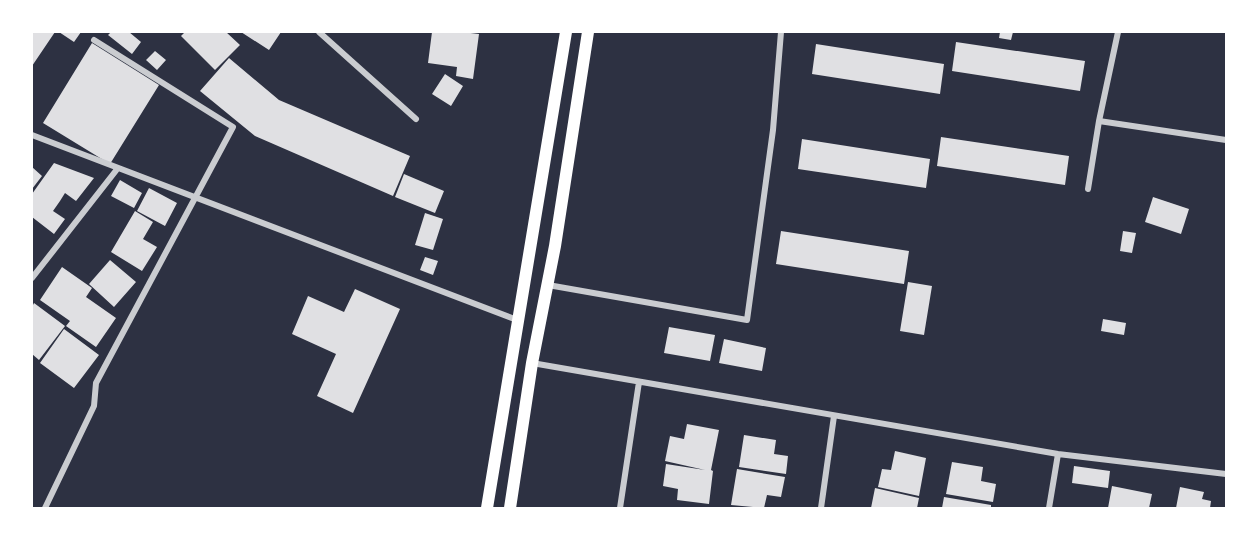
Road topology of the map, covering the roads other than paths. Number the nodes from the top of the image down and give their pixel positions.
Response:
1 (318, 32) edge
2 (566, 32) edge
3 (588, 32) edge
4 (781, 32) edge
5 (1118, 32) edge
6 (94, 40) dead end
7 (416, 119) dead end
8 (1099, 121) junction
9 (32, 135) edge
10 (1227, 140) edge
11 (118, 168) junction
12 (1088, 189) dead end
13 (195, 197) junction
14 (32, 278) edge
15 (548, 285) junction
16 (517, 320) junction
17 (532, 363) junction
18 (639, 382) junction
19 (834, 416) junction
20 (1058, 454) junction
21 (1227, 474) edge
22 (45, 508) edge
23 (487, 508) edge
24 (510, 508) edge
25 (620, 508) edge
26 (821, 508) edge
27 (1048, 508) edge

1 - 7 street
2 - 16 main road
3 - 15 main road
4 - 15 street
5 - 8 street
6 - 13 street
8 - 10 street
8 - 12 street
9 - 11 street
11 - 13 street
11 - 14 street
13 - 16 street
13 - 22 street
15 - 17 main road
16 - 23 main road
17 - 18 street
17 - 24 main road
18 - 19 street
18 - 25 street
19 - 20 street
19 - 26 street
20 - 21 street
20 - 27 street

